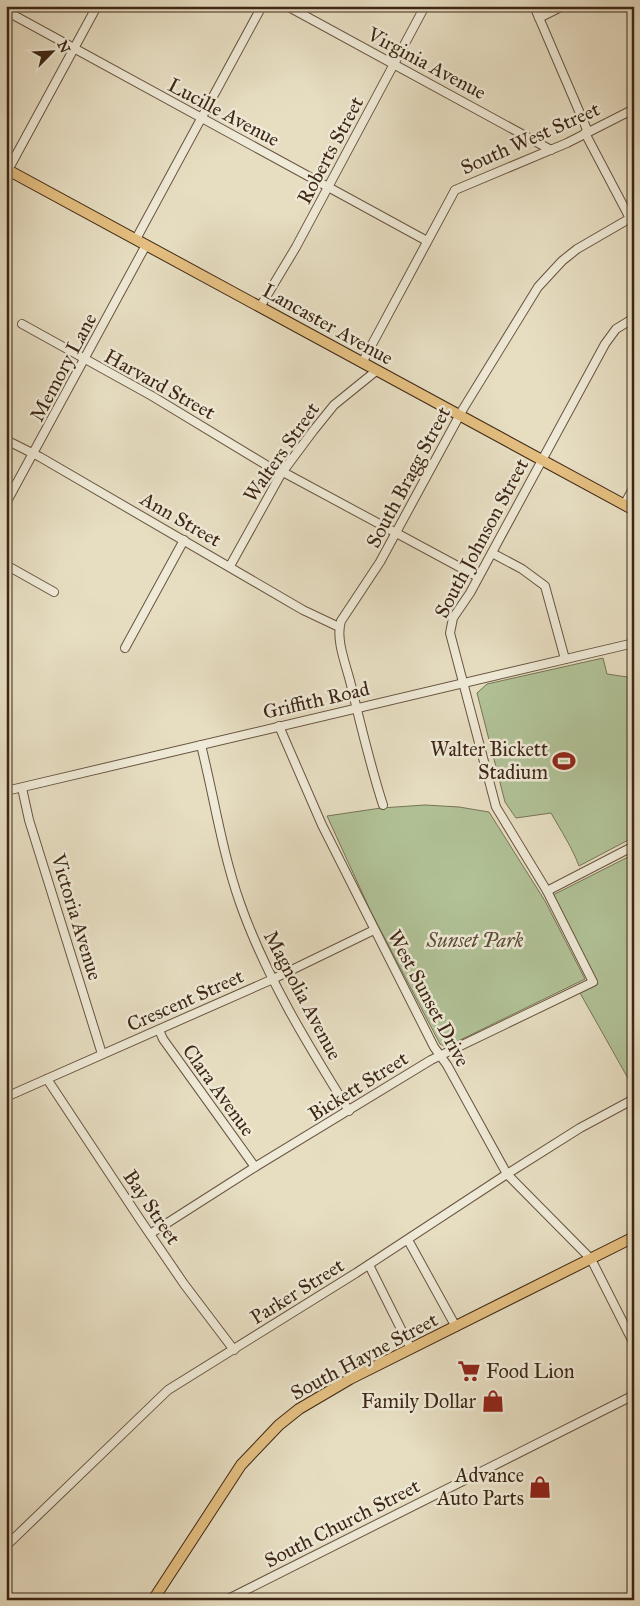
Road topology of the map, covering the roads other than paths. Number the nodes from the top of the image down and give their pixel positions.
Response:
1 (97, 6) edge
2 (262, 6) edge
3 (288, 6) edge
4 (425, 6) edge
5 (534, 6) edge
6 (563, 6) edge
7 (6, 11) edge
8 (539, 18) junction
9 (74, 49) junction
10 (394, 64) junction
11 (634, 109) edge
12 (202, 118) junction
13 (587, 133) junction
14 (551, 150) junction
15 (7, 169) edge
16 (328, 186) junction
17 (632, 220) edge
18 (136, 240) junction
19 (427, 241) junction
20 (146, 245) junction
21 (260, 306) junction
22 (634, 318) edge
23 (22, 324) dead end
24 (85, 361) junction
25 (362, 363) junction
26 (376, 371) junction
27 (459, 416) junction
28 (6, 440) edge
29 (34, 454) junction
30 (541, 460) junction
31 (282, 473) junction
32 (634, 487) edge
33 (6, 503) edge
34 (629, 508) edge
35 (396, 534) junction
36 (184, 540) junction
37 (492, 553) junction
38 (6, 565) edge
39 (230, 566) junction
40 (478, 577) junction
41 (54, 592) dead end
42 (339, 627) junction
43 (634, 643) edge
44 (125, 648) dead end
45 (565, 659) junction
46 (462, 682) junction
47 (357, 707) junction
48 (279, 726) junction
49 (201, 745) junction
50 (22, 788) junction
51 (6, 791) edge
52 (383, 805) dead end
53 (634, 846) edge
54 (547, 891) junction
55 (374, 930) junction
56 (273, 979) junction
57 (593, 982) joint
58 (159, 1030) junction
59 (102, 1054) junction
60 (440, 1056) junction
61 (47, 1079) junction
62 (6, 1097) edge
63 (634, 1099) edge
64 (349, 1111) junction
65 (255, 1167) junction
66 (507, 1174) junction
67 (150, 1234) junction
68 (634, 1237) edge
69 (408, 1240) junction
70 (591, 1259) junction
71 (369, 1265) junction
72 (456, 1327) junction
73 (634, 1344) edge
74 (411, 1349) junction
75 (234, 1350) junction
76 (634, 1395) edge
77 (6, 1546) edge
78 (154, 1600) edge
79 (226, 1600) edge

1 - 9 street
2 - 12 street
3 - 10 street, Virginia Avenue
4 - 10 street, Roberts Street
5 - 8 street
6 - 8 street
7 - 9 street, Lucille Avenue
8 - 13 street
9 - 12 street, Lucille Avenue
9 - 15 street
10 - 14 street, Virginia Avenue
10 - 16 street, Roberts Street
11 - 13 street, South West Street
12 - 16 street, Lucille Avenue
12 - 18 street
13 - 14 street, South West Street
13 - 17 street
14 - 19 street, South West Street
15 - 18 main road, Lancaster Avenue
16 - 19 street, Lucille Avenue
16 - 21 street, Roberts Street
17 - 27 street, South Bragg Street
18 - 20 main road, Lancaster Avenue
19 - 25 street, South West Street
20 - 21 main road, Lancaster Avenue
20 - 24 street, Memory Lane
21 - 25 main road, Lancaster Avenue
22 - 30 street, South Johnson Street
23 - 24 street, Harvard Street
24 - 29 street, Memory Lane
24 - 31 street, Harvard Street
25 - 26 main road, Lancaster Avenue
26 - 27 main road, Lancaster Avenue
26 - 31 street, Walters Street
27 - 30 main road, Lancaster Avenue
27 - 35 street, South Bragg Street
28 - 29 street, Ann Street
29 - 33 street, Memory Lane
29 - 36 street, Ann Street
30 - 34 main road, Lancaster Avenue
30 - 37 street, South Johnson Street
31 - 35 street, Harvard Street
31 - 39 street, Walters Street
32 - 34 street
35 - 40 street, Harvard Street
35 - 42 street, South Bragg Street
36 - 39 street, Ann Street
36 - 44 street
37 - 40 street, South Johnson Street
37 - 45 street
38 - 41 street
39 - 42 street, Ann Street
40 - 46 street, South Johnson Street
42 - 47 street
43 - 45 street, Griffith Road
45 - 46 street, Griffith Road
46 - 47 street, Griffith Road
46 - 54 street, South Johnson Street
47 - 48 street, Griffith Road
47 - 52 street
48 - 49 street, Griffith Road
48 - 55 street, West Sunset Drive
49 - 50 street, Griffith Road
49 - 56 street, Magnolia Avenue
50 - 51 street, Griffith Road
50 - 59 street, Victoria Avenue
53 - 54 street
54 - 57 street, South Johnson Street
55 - 56 street, Crescent Street
55 - 60 street, West Sunset Drive
56 - 58 street, Crescent Street
56 - 64 street, Magnolia Avenue
57 - 60 street, Bickett Street
58 - 59 street, Crescent Street
58 - 65 street, Clara Avenue
59 - 61 street, Crescent Street
60 - 64 street, Bickett Street
60 - 66 street, West Sunset Drive
61 - 62 street, Crescent Street
61 - 67 street, Bay Street
63 - 66 street, Parker Street
64 - 65 street, Bickett Street
65 - 67 street, Bickett Street
66 - 69 street, Parker Street
66 - 70 street, West Sunset Drive
67 - 75 street, Bay Street
68 - 70 main road, South Hayne Street
69 - 71 street, Parker Street
69 - 72 street
70 - 72 main road, South Hayne Street
70 - 73 street, West Sunset Drive
71 - 74 street
71 - 75 street, Parker Street
72 - 74 main road, South Hayne Street
74 - 78 main road, South Hayne Street
75 - 77 street, Parker Street
76 - 79 street, South Church Street

